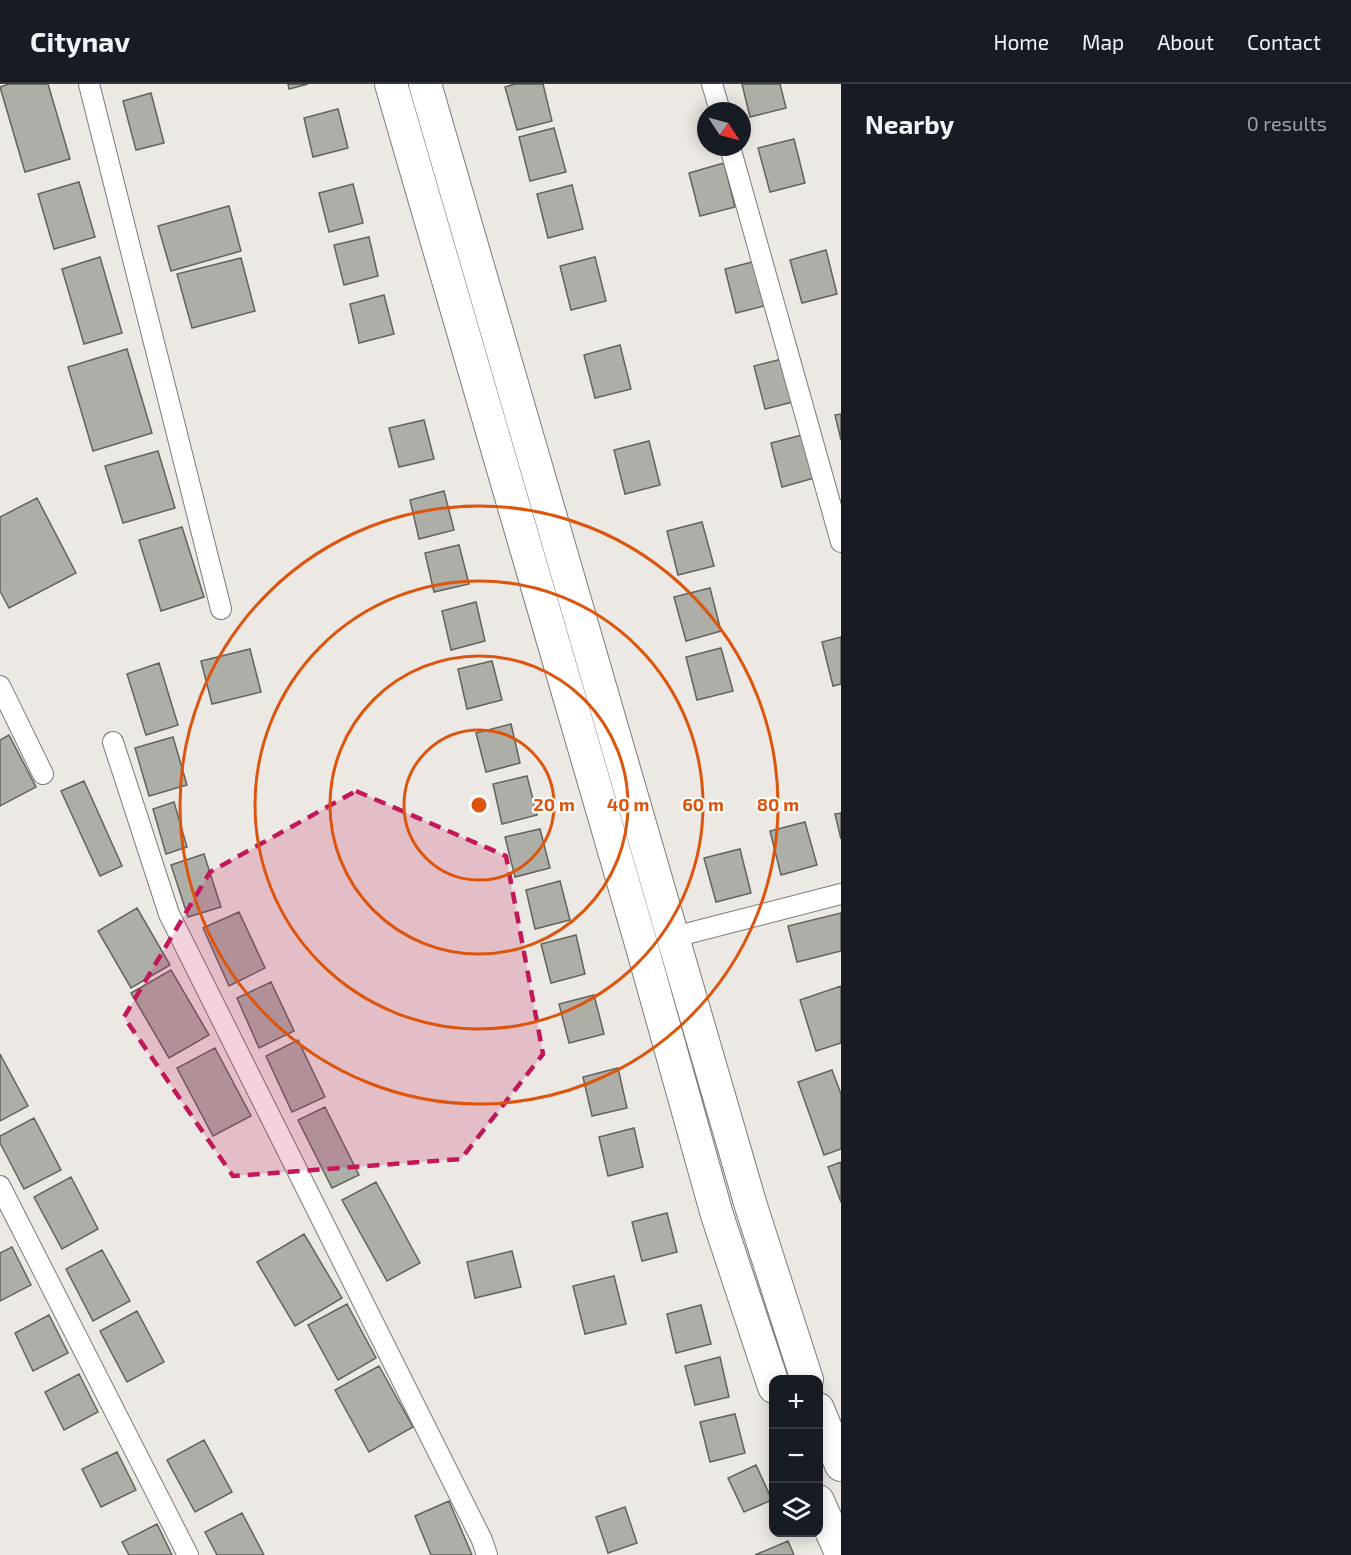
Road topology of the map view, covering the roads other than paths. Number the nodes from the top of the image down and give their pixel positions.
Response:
1 (89, 84) edge
2 (391, 84) edge
3 (424, 84) edge
4 (712, 84) edge
5 (717, 102) edge
6 (733, 156) edge
7 (841, 542) edge
8 (221, 609) dead end
9 (0, 686) edge
10 (113, 742) dead end
11 (43, 774) dead end
12 (841, 894) edge
13 (674, 937) junction
14 (0, 1186) edge
15 (770, 1375) edge
16 (805, 1375) edge
17 (823, 1418) edge
18 (841, 1465) edge
19 (823, 1510) edge
20 (841, 1553) edge
21 (188, 1555) edge
22 (487, 1555) edge

1 - 8 street
2 - 15 main road
3 - 13 main road
4 - 5 street
6 - 7 street
9 - 11 street
10 - 22 street
12 - 13 street
13 - 16 main road
14 - 21 street
17 - 18 main road
19 - 20 main road

